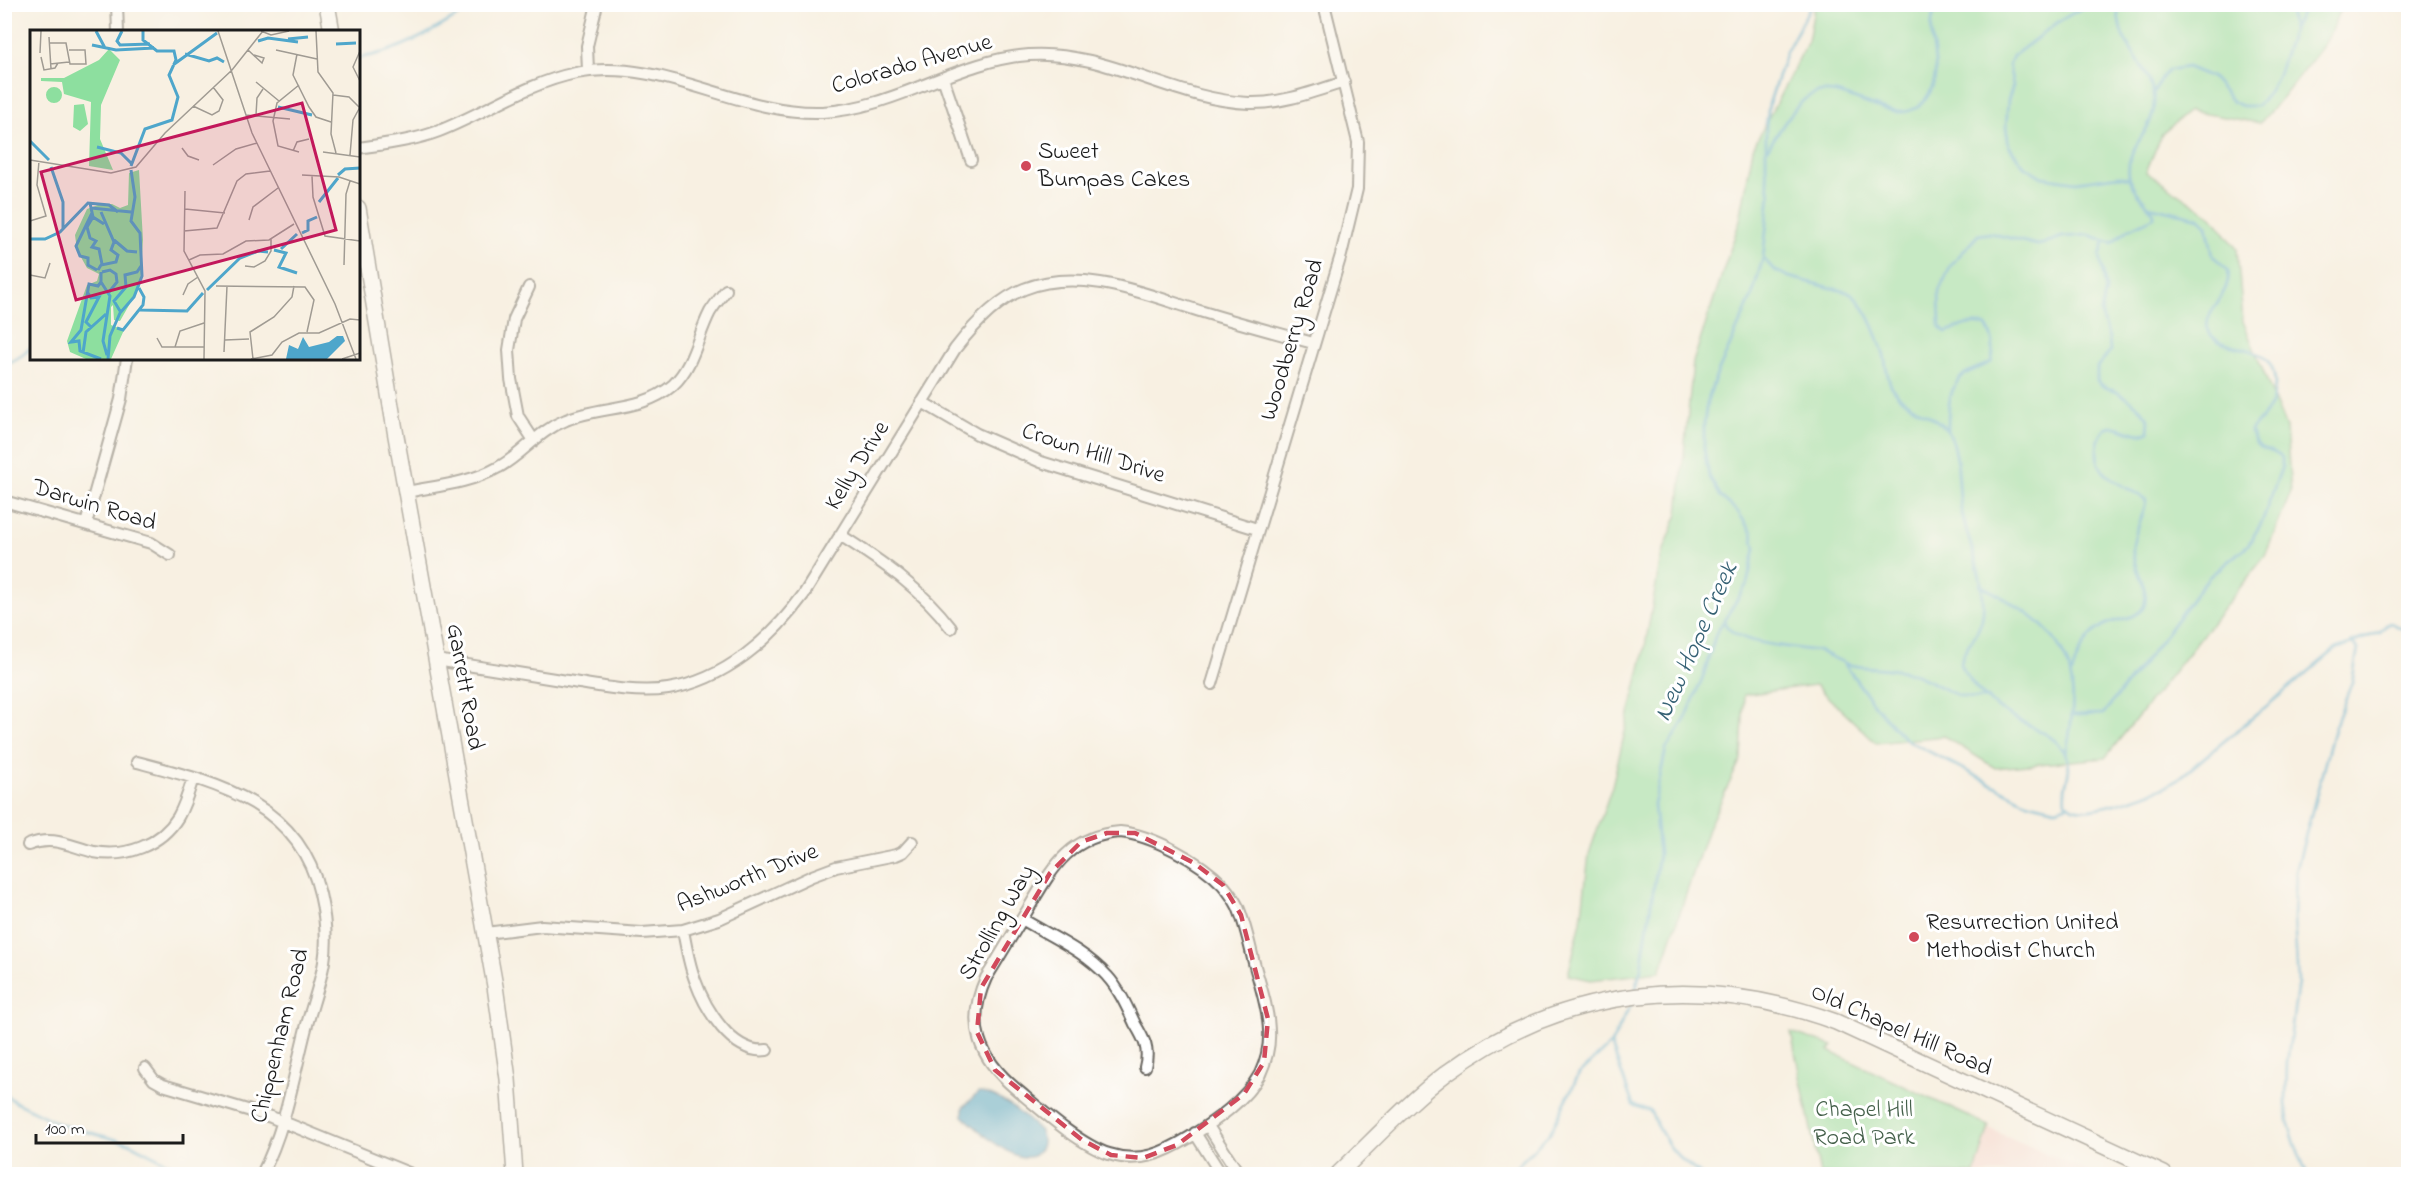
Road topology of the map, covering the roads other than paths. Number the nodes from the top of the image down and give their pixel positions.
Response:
1 (117, 4) edge
2 (327, 4) edge
3 (597, 4) edge
4 (1324, 4) edge
5 (118, 30) edge
6 (332, 30) edge
7 (588, 71) junction
8 (943, 78) junction
9 (1344, 82) junction
10 (360, 148) edge
11 (971, 160) dead end
12 (360, 220) edge
13 (529, 287) dead end
14 (726, 290) dead end
15 (1313, 344) junction
16 (127, 360) edge
17 (922, 402) junction
18 (533, 439) junction
19 (406, 492) junction
20 (4, 501) edge
21 (86, 524) junction
22 (1257, 529) junction
23 (840, 535) junction
24 (170, 555) dead end
25 (951, 628) dead end
26 (436, 660) junction
27 (1212, 684) dead end
28 (136, 762) dead end
29 (193, 778) junction
30 (912, 842) dead end
31 (27, 846) dead end
32 (1022, 919) junction
33 (683, 930) junction
34 (486, 933) junction
35 (766, 1050) dead end
36 (1145, 1067) dead end
37 (145, 1068) dead end
38 (283, 1122) junction
39 (1208, 1126) junction
40 (1195, 1133) junction
41 (262, 1174) edge
42 (411, 1174) edge
43 (515, 1174) edge
44 (1221, 1174) edge
45 (1239, 1174) edge
46 (1338, 1174) edge
47 (2164, 1174) edge

1 - 5 street
2 - 6 street
3 - 7 street
4 - 9 street, Woodberry Road
7 - 8 street, Colorado Avenue
7 - 10 street, Colorado Avenue
8 - 9 street, Colorado Avenue
8 - 11 street
9 - 15 street, Woodberry Road
12 - 19 street, Garrett Road
13 - 18 street
14 - 18 street
15 - 17 street, Kelly Drive
15 - 22 street, Woodberry Road
16 - 21 street
17 - 22 street, Crown Hill Drive
17 - 23 street, Kelly Drive
18 - 19 street
19 - 26 street, Garrett Road
20 - 21 street, Darwin Road
21 - 24 street, Darwin Road
22 - 27 street, Woodberry Road
23 - 25 street
23 - 26 street, Kelly Drive
26 - 34 street, Garrett Road
28 - 29 street, Chippenham Road
29 - 31 street
29 - 38 street, Chippenham Road
30 - 33 street, Ashworth Drive
32 - 36 street
32 - 39 street, Strolling Way
32 - 40 street, Strolling Way
33 - 34 street, Ashworth Drive
33 - 35 street
34 - 43 street, Garrett Road
37 - 38 street
38 - 41 street, Chippenham Road
38 - 42 street
39 - 40 street, Strolling Way
39 - 45 street
40 - 44 street
46 - 47 street, Old Chapel Hill Road

